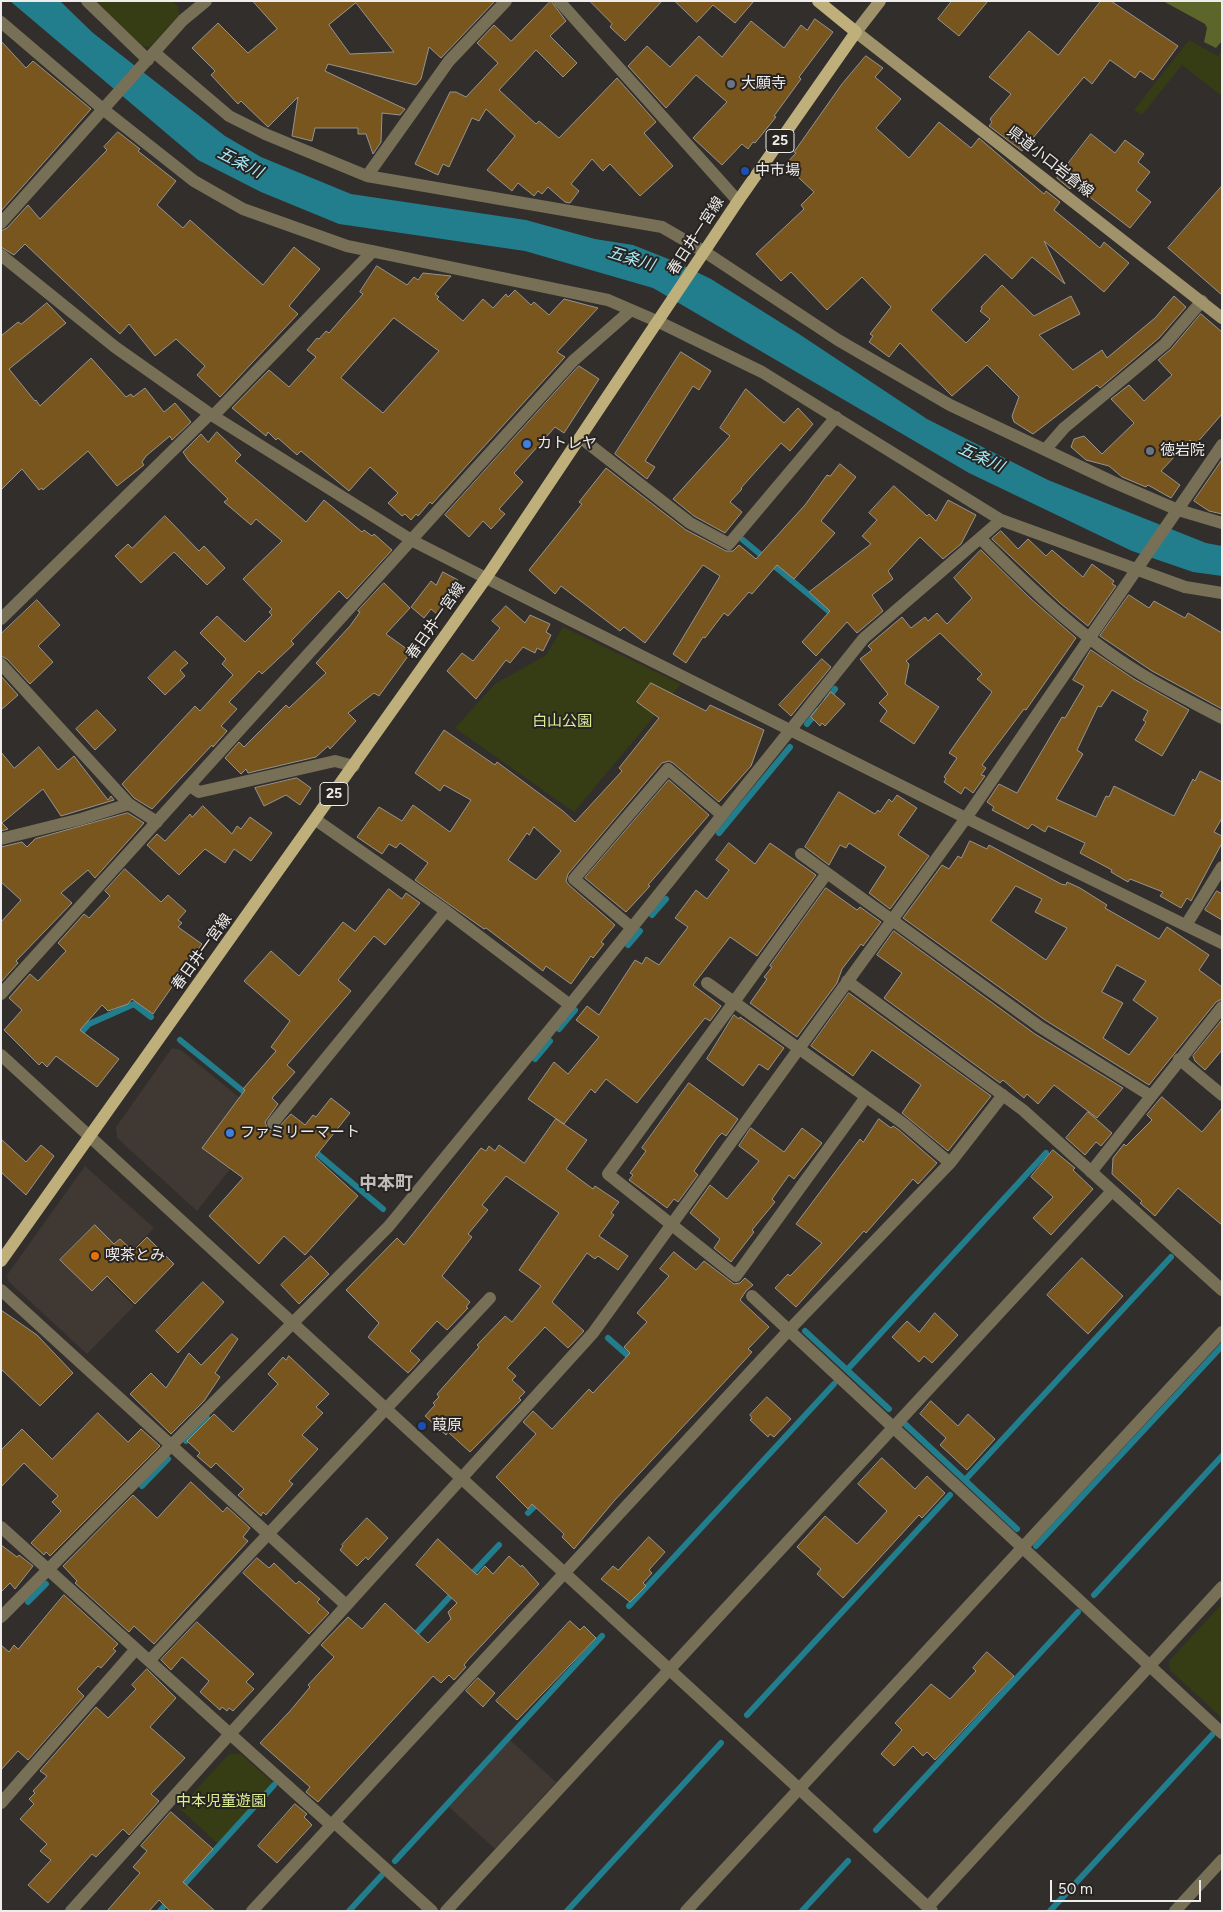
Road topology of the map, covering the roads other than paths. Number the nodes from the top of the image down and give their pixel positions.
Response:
1 (87, 1) edge
2 (206, 1) edge
3 (506, 1) edge
4 (559, 1) edge
5 (818, 1) edge
6 (880, 1) edge
7 (1, 22) edge
8 (856, 32) junction
9 (151, 56) junction
10 (104, 110) junction
11 (367, 176) junction
12 (738, 201) junction
13 (1, 223) edge
14 (373, 251) junction
15 (705, 252) junction
16 (1, 255) edge
17 (1202, 300) junction
18 (630, 311) junction
19 (1222, 318) edge
20 (659, 322) junction
21 (212, 415) junction
22 (836, 417) junction
23 (580, 438) junction
24 (1222, 445) edge
25 (1045, 450) junction
26 (1178, 510) junction
27 (1001, 520) junction
28 (1222, 523) edge
29 (980, 538) junction
30 (413, 541) junction
31 (1137, 570) junction
32 (486, 578) junction
33 (1222, 594) edge
34 (1, 619) edge
35 (1090, 638) junction
36 (1, 664) edge
37 (1222, 718) edge
38 (790, 730) junction
39 (354, 766) junction
40 (190, 786) junction
41 (129, 804) junction
42 (722, 815) junction
43 (966, 818) junction
44 (316, 820) junction
45 (157, 822) junction
46 (1, 839) edge
47 (801, 854) dead end
48 (1222, 867) edge
49 (828, 873) junction
50 (446, 911) junction
51 (892, 918) junction
52 (1186, 925) junction
53 (632, 928) junction
54 (1222, 943) edge
55 (847, 981) junction
56 (707, 983) dead end
57 (1, 994) edge
58 (734, 1002) junction
59 (570, 1005) junction
60 (1222, 1007) edge
61 (799, 1049) junction
62 (1, 1055) edge
63 (1179, 1059) junction
64 (1002, 1095) junction
65 (1222, 1095) edge
66 (1151, 1096) junction
67 (866, 1097) junction
68 (273, 1122) dead end
69 (90, 1135) junction
70 (950, 1163) junction
71 (1091, 1172) junction
72 (1112, 1191) junction
73 (672, 1225) junction
74 (1, 1261) edge
75 (1, 1290) edge
76 (1222, 1290) edge
77 (752, 1296) dead end
78 (490, 1298) dead end
79 (292, 1322) junction
80 (790, 1329) junction
81 (1222, 1332) edge
82 (387, 1410) junction
83 (894, 1426) junction
84 (172, 1444) junction
85 (460, 1478) junction
86 (1, 1527) edge
87 (268, 1535) junction
88 (1023, 1546) junction
89 (48, 1570) junction
90 (563, 1572) junction
91 (1222, 1587) edge
92 (346, 1605) junction
93 (1, 1617) edge
94 (136, 1649) junction
95 (149, 1661) junction
96 (1150, 1666) junction
97 (669, 1670) junction
98 (1222, 1733) edge
99 (230, 1734) junction
100 (799, 1789) junction
101 (1, 1803) edge
102 (333, 1823) junction
103 (1222, 1860) edge
104 (929, 1910) edge
105 (70, 1911) edge
106 (252, 1911) edge
107 (432, 1911) edge
108 (446, 1911) edge
109 (686, 1911) edge
110 (1175, 1911) edge

1 - 9 street
2 - 9 street
3 - 11 street
4 - 12 street
5 - 8 main road
6 - 8 main road
7 - 10 street
8 - 12 main road, 春日井一宮線 / 25
8 - 17 main road, 県道小口岩倉線
9 - 10 street
9 - 11 street
10 - 13 street
10 - 14 street
11 - 15 street
12 - 15 main road, 春日井一宮線 / 25
14 - 18 street
14 - 21 street
15 - 20 main road, 春日井一宮線 / 25
15 - 25 street
16 - 21 street
17 - 19 main road, 県道小口岩倉線
17 - 25 street
18 - 20 street
18 - 30 street
20 - 22 street
20 - 23 main road, 春日井一宮線 / 25
21 - 30 street
21 - 34 street
22 - 23 street
22 - 27 street
23 - 32 main road, 春日井一宮線 / 25
24 - 26 street
25 - 26 street
26 - 28 street
26 - 31 street
27 - 29 street
27 - 31 street
29 - 35 street
29 - 38 street
30 - 32 street
30 - 40 street
31 - 33 street
31 - 35 street
32 - 38 street
32 - 39 main road, 春日井一宮線 / 25
35 - 37 street
35 - 43 street
36 - 41 street
38 - 42 street
38 - 43 street
39 - 40 street
39 - 44 main road, 春日井一宮線 / 25
40 - 45 street
41 - 45 street
41 - 46 street
42 - 53 street
42 - 53 street
43 - 51 street
43 - 52 street
44 - 50 street
44 - 69 main road, 春日井一宮線 / 25
45 - 57 street
47 - 49 street
48 - 52 street
49 - 51 street
49 - 58 street
50 - 59 street
50 - 68 street
51 - 55 street
51 - 66 street
52 - 54 street
53 - 59 street
55 - 61 street
55 - 64 street
56 - 58 street
58 - 61 street
58 - 73 street
59 - 79 street
60 - 63 street
61 - 67 street
61 - 73 street
62 - 69 street
63 - 65 street
63 - 66 street
64 - 70 street
64 - 71 street
66 - 71 street
67 - 70 street
67 - 73 street
69 - 74 main road, 春日井一宮線 / 25
69 - 79 street
70 - 80 street
71 - 72 street
72 - 76 street
72 - 83 street
73 - 85 street
75 - 84 street
77 - 80 street
78 - 82 street
79 - 82 street
79 - 84 street
80 - 83 street
80 - 90 street
81 - 88 street
82 - 85 street
82 - 87 street
83 - 88 street
83 - 97 street
84 - 87 street
84 - 89 street
85 - 90 street
85 - 92 street
86 - 89 street
87 - 92 street
87 - 95 street
88 - 96 street
88 - 100 street
89 - 93 street
89 - 94 street
90 - 97 street
90 - 102 street
91 - 96 street
92 - 99 street
94 - 95 street
94 - 101 street
95 - 99 street
96 - 98 street
96 - 104 street
97 - 100 street
97 - 108 street
99 - 102 street
99 - 105 street
100 - 104 street
100 - 109 street
102 - 106 street
102 - 107 street
103 - 110 street

